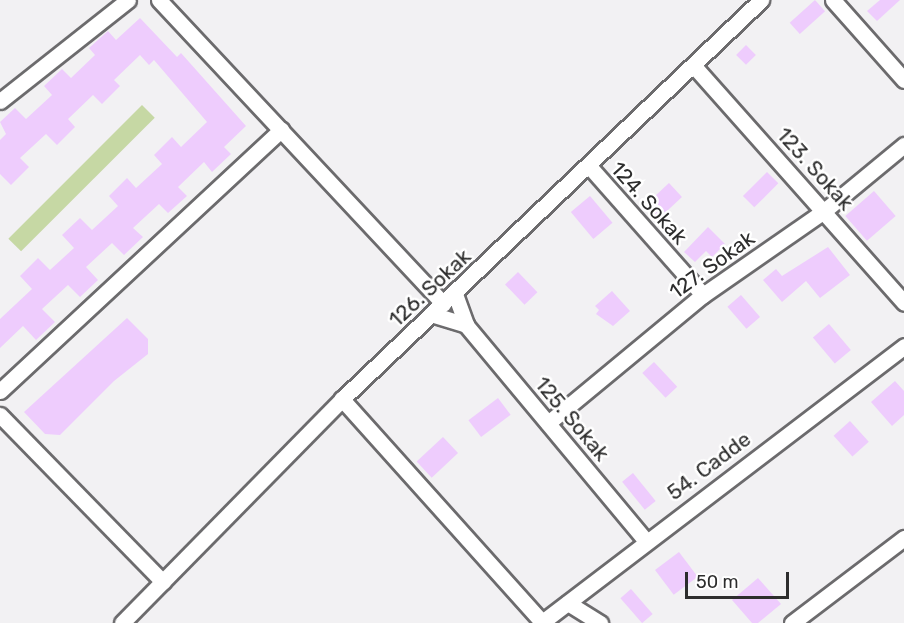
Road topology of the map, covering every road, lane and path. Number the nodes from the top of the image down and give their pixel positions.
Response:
1 (128, 0) edge
2 (159, 0) edge
3 (761, 0) edge
4 (832, 0) edge
5 (693, 65) junction
6 (904, 80) edge
7 (0, 101) edge
8 (281, 130) junction
9 (904, 145) edge
10 (589, 166) junction
11 (824, 211) junction
12 (703, 295) junction
13 (449, 299) junction
14 (904, 303) edge
15 (432, 314) junction
16 (466, 325) junction
17 (901, 354) edge
18 (0, 392) edge
19 (342, 399) junction
20 (0, 415) edge
21 (548, 423) junction
22 (904, 538) edge
23 (645, 540) junction
24 (163, 582) junction
25 (568, 603) junction
26 (122, 623) edge
27 (541, 623) edge
28 (600, 623) edge
29 (792, 623) edge

1 - 7 street
2 - 8 street
3 - 5 street, 126. Sokak
4 - 6 street
5 - 10 street, 126. Sokak
5 - 11 street, 123. Sokak
8 - 13 street
8 - 18 street
9 - 11 street, 127. Sokak
10 - 12 street, 124. Sokak
10 - 13 street, 126. Sokak
11 - 12 street, 127. Sokak
11 - 14 street, 123. Sokak
12 - 21 street, 127. Sokak
13 - 15 street, 126. Sokak
13 - 16 street, 125. Sokak
15 - 16 street
15 - 19 street, 126. Sokak
16 - 21 street, 125. Sokak
17 - 23 street, 54. Cadde
19 - 24 street, 126. Sokak
19 - 27 street
20 - 24 street
21 - 23 street, 125. Sokak
22 - 29 street
23 - 25 street, 54. Cadde
24 - 26 street, 126. Sokak
25 - 27 street, 54. Cadde
25 - 28 street

